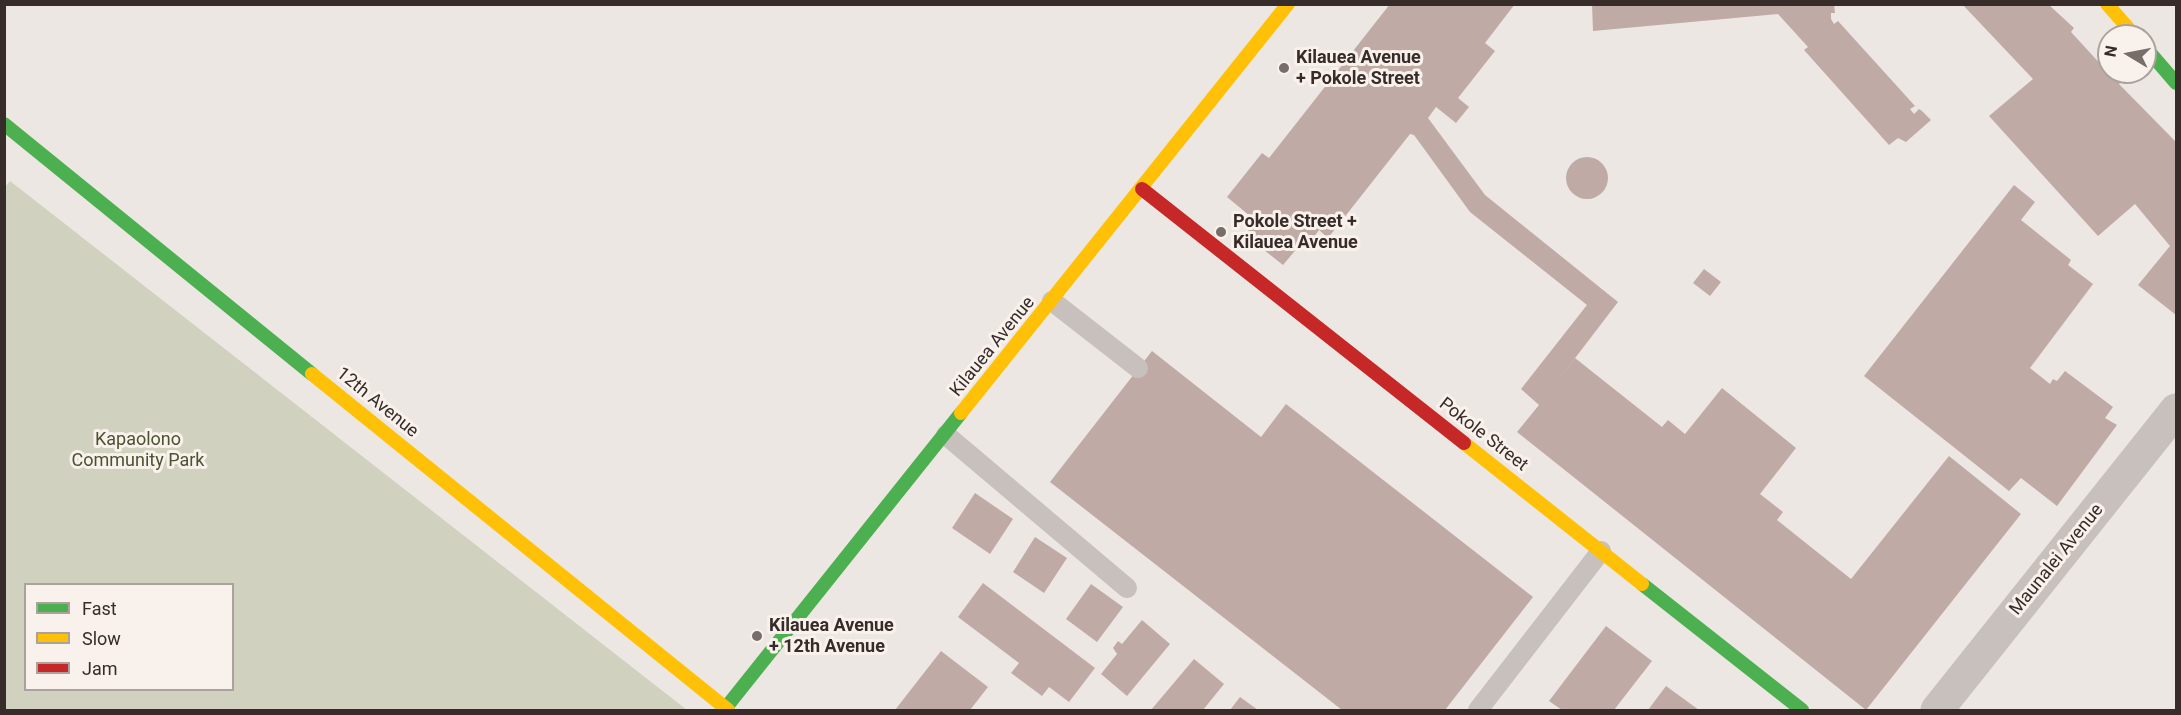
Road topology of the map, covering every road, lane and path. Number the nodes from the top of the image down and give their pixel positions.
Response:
1 (1288, 4) edge
2 (2107, 4) edge
3 (2124, 24) edge
4 (2157, 61) edge
5 (2176, 83) edge
6 (4, 124) edge
7 (1142, 189) junction
8 (1052, 301) junction
9 (1138, 368) dead end
10 (2176, 410) edge
11 (946, 435) junction
12 (1601, 551) junction
13 (1127, 588) dead end
14 (725, 710) edge
15 (1478, 711) edge
16 (1802, 711) edge
17 (1937, 711) edge

1 - 7 street, Kilauea Avenue
2 - 3 street
4 - 5 street
6 - 14 street, 12th Avenue
7 - 8 street, Kilauea Avenue
7 - 12 street, Pokole Street
8 - 9 lane
8 - 11 street, Kilauea Avenue
10 - 17 street, Maunalei Avenue
11 - 13 lane
11 - 14 street, Kilauea Avenue
12 - 15 lane
12 - 16 street, Pokole Street

